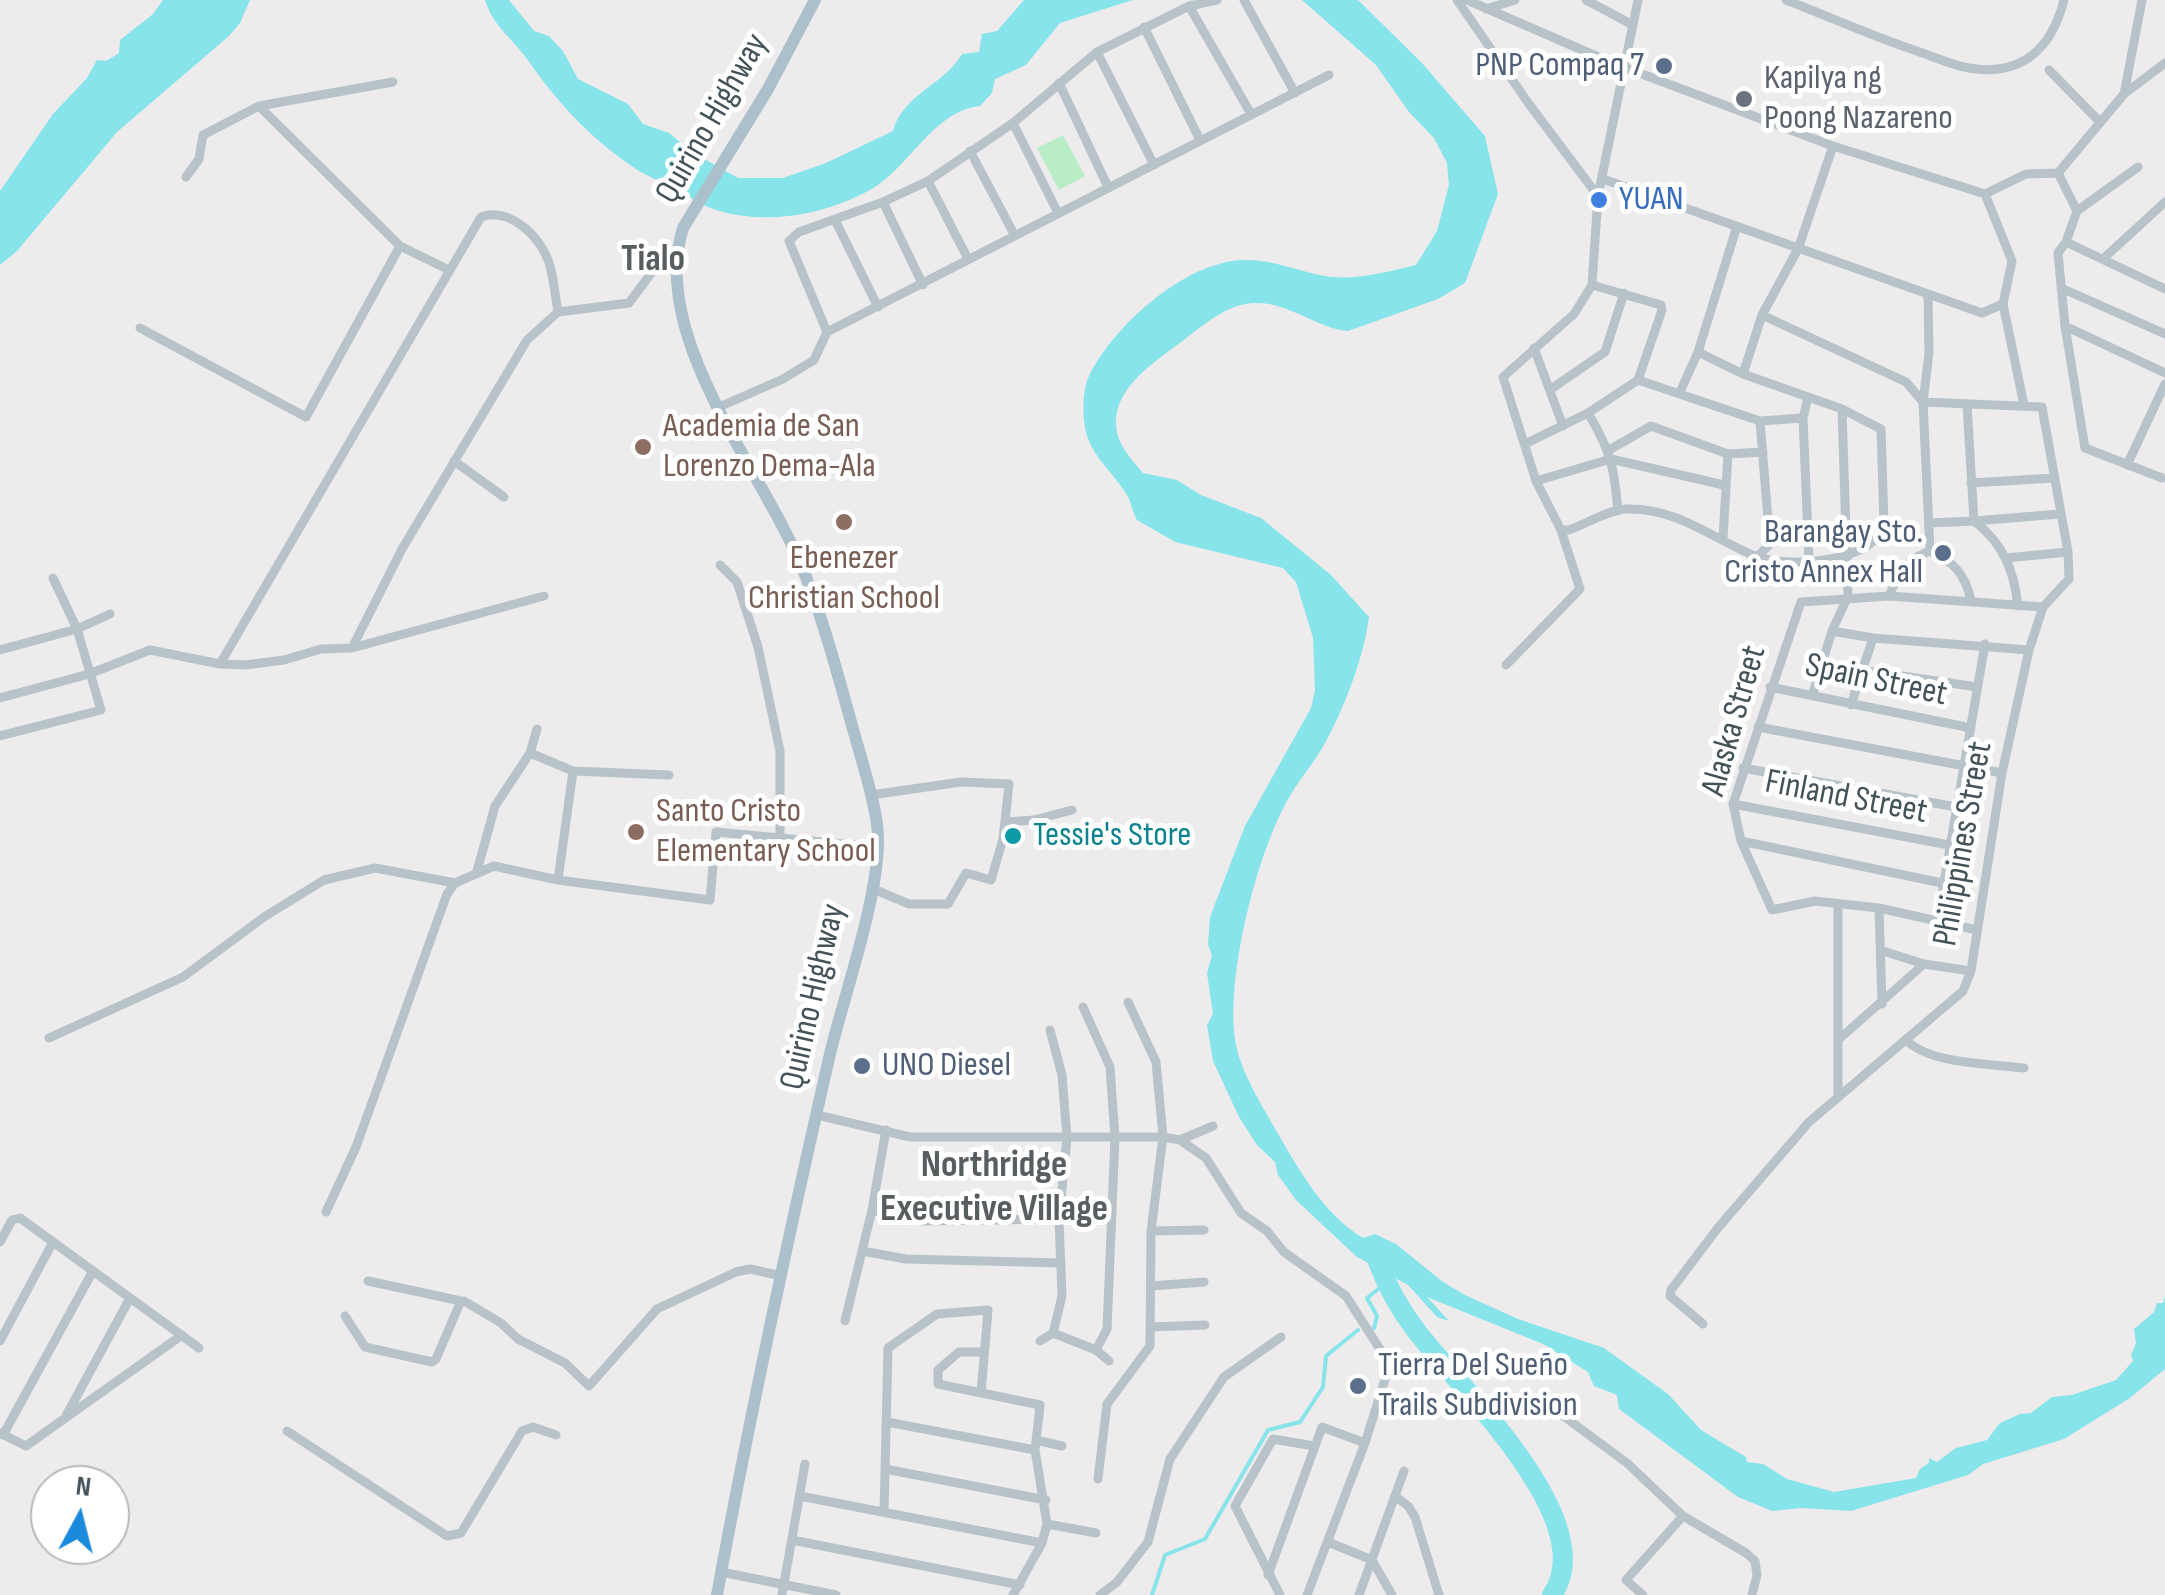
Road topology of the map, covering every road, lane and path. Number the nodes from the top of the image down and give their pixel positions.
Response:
1 (1217, 0) edge
2 (1244, 0) edge
3 (1457, 0) edge
4 (1466, 0) edge
5 (1515, 0) edge
6 (1586, 0) edge
7 (1638, 0) edge
8 (1803, 0) edge
9 (2064, 0) edge
10 (2142, 0) edge
11 (812, 1) edge
12 (1789, 1) edge
13 (1599, 3) edge
14 (1189, 6) junction
15 (1486, 8) junction
16 (1632, 24) junction
17 (1144, 27) junction
18 (1097, 52) junction
19 (2165, 63) edge
20 (1624, 66) junction
21 (2050, 70) dead end
22 (1329, 75) dead end
23 (393, 82) dead end
24 (1059, 83) junction
25 (1295, 93) junction
26 (2124, 94) junction
27 (258, 106) junction
28 (1251, 114) junction
29 (2099, 121) junction
30 (1013, 123) junction
31 (1200, 140) junction
32 (1833, 146) junction
33 (970, 151) junction
34 (1154, 165) junction
35 (2138, 167) dead end
36 (2058, 173) junction
37 (186, 177) dead end
38 (1604, 179) junction
39 (928, 181) junction
40 (1108, 188) junction
41 (1985, 194) junction
42 (1598, 196) junction
43 (882, 202) junction
44 (2163, 206) edge
45 (2078, 211) junction
46 (1058, 213) junction
47 (835, 220) junction
48 (1737, 226) junction
49 (1014, 236) junction
50 (2066, 242) junction
51 (400, 246) junction
52 (676, 249) junction
53 (1798, 249) junction
54 (968, 259) junction
55 (2103, 259) junction
56 (449, 270) junction
57 (923, 284) junction
58 (1592, 285) junction
59 (2061, 288) junction
60 (2165, 288) edge
61 (1624, 293) junction
62 (1928, 295) junction
63 (2003, 304) junction
64 (878, 307) junction
65 (558, 312) junction
66 (1762, 316) junction
67 (2065, 326) junction
68 (140, 328) dead end
69 (827, 332) junction
70 (2165, 334) edge
71 (1534, 348) junction
72 (1698, 352) junction
73 (2165, 373) edge
74 (1743, 374) junction
75 (1638, 380) junction
76 (2165, 386) edge
77 (1551, 390) junction
78 (1680, 392) junction
79 (1808, 397) junction
80 (1923, 402) junction
81 (1967, 405) junction
82 (2024, 406) junction
83 (719, 407) junction
84 (1842, 409) junction
85 (1588, 413) junction
86 (1803, 418) junction
87 (1760, 421) junction
88 (1563, 426) junction
89 (1524, 444) junction
90 (1763, 452) junction
91 (1610, 454) junction
92 (1728, 454) junction
93 (454, 461) junction
94 (2128, 465) junction
95 (2054, 478) junction
96 (2162, 478) dead end
97 (1536, 481) junction
98 (1972, 483) junction
99 (1724, 485) junction
100 (504, 497) dead end
101 (1618, 511) junction
102 (2060, 514) junction
103 (1974, 521) junction
104 (1929, 523) junction
105 (1560, 530) junction
106 (1724, 538) junction
107 (1930, 551) junction
108 (2068, 552) junction
109 (1757, 557) junction
110 (1848, 557) junction
111 (2006, 558) junction
112 (1809, 561) junction
113 (720, 564) dead end
114 (53, 578) dead end
115 (544, 596) dead end
116 (1848, 596) junction
117 (1890, 596) junction
118 (1971, 600) junction
119 (2018, 606) junction
120 (2042, 607) junction
121 (110, 614) dead end
122 (77, 629) junction
123 (1832, 631) junction
124 (1873, 638) junction
125 (1984, 644) junction
126 (352, 648) junction
127 (0, 650) edge
128 (2029, 650) junction
129 (220, 664) junction
130 (1506, 665) dead end
131 (1862, 670) junction
132 (89, 674) junction
133 (1770, 687) junction
134 (1976, 688) junction
135 (1812, 696) junction
136 (0, 698) edge
137 (1851, 705) junction
138 (1758, 727) junction
139 (1971, 728) junction
140 (538, 730) dead end
141 (0, 736) edge
142 (530, 753) junction
143 (1964, 767) junction
144 (1743, 768) junction
145 (573, 771) junction
146 (2002, 773) junction
147 (668, 775) dead end
148 (871, 795) junction
149 (1732, 804) junction
150 (1956, 806) junction
151 (1072, 810) dead end
152 (1006, 822) junction
153 (780, 838) junction
154 (1741, 842) junction
155 (1950, 845) junction
156 (878, 847) junction
157 (477, 870) junction
158 (558, 880) junction
159 (455, 883) junction
160 (1942, 883) junction
161 (871, 888) junction
162 (1838, 906) junction
163 (1880, 908) junction
164 (1937, 923) junction
165 (1977, 930) junction
166 (1883, 950) junction
167 (1924, 964) junction
168 (1971, 971) junction
169 (1128, 1002) dead end
170 (1882, 1004) junction
171 (1083, 1007) dead end
172 (1050, 1030) dead end
173 (49, 1038) dead end
174 (1838, 1040) junction
175 (1906, 1040) junction
176 (2024, 1068) dead end
177 (1838, 1094) junction
178 (817, 1115) junction
179 (1213, 1126) dead end
180 (886, 1130) junction
181 (1162, 1137) junction
182 (1067, 1138) junction
183 (1115, 1138) junction
184 (1180, 1140) junction
185 (872, 1210) junction
186 (326, 1212) dead end
187 (1060, 1219) junction
188 (1204, 1230) dead end
189 (1151, 1231) junction
190 (0, 1242) edge
191 (54, 1242) junction
192 (862, 1251) junction
193 (1061, 1263) junction
194 (93, 1270) junction
195 (782, 1276) junction
196 (368, 1281) dead end
197 (1204, 1282) dead end
198 (1151, 1286) junction
199 (130, 1298) junction
200 (461, 1301) junction
201 (345, 1316) dead end
202 (845, 1321) dead end
203 (1703, 1324) dead end
204 (1205, 1325) dead end
205 (1150, 1327) junction
206 (1052, 1333) junction
207 (182, 1335) junction
208 (1281, 1337) dead end
209 (0, 1341) edge
210 (1040, 1341) dead end
211 (199, 1348) dead end
212 (1096, 1350) junction
213 (984, 1352) junction
214 (1109, 1362) dead end
215 (980, 1393) junction
216 (1543, 1401) dead end
217 (64, 1419) junction
218 (887, 1422) junction
219 (287, 1431) dead end
220 (2, 1434) edge
221 (556, 1436) dead end
222 (1366, 1443) junction
223 (1035, 1445) junction
224 (1062, 1446) dead end
225 (1314, 1446) junction
226 (805, 1464) dead end
227 (886, 1469) junction
228 (1404, 1471) dead end
229 (1098, 1480) dead end
230 (800, 1496) junction
231 (1395, 1496) junction
232 (1046, 1500) junction
233 (884, 1512) junction
234 (1682, 1516) junction
235 (1047, 1524) junction
236 (1096, 1533) dead end
237 (792, 1540) junction
238 (1328, 1542) junction
239 (1042, 1543) junction
240 (1372, 1560) junction
241 (721, 1572) junction
242 (1268, 1575) junction
243 (1020, 1585) junction
244 (783, 1590) edge
245 (717, 1595) edge
246 (836, 1595) edge
247 (1012, 1595) edge
248 (1100, 1595) edge
249 (1280, 1595) edge
250 (1307, 1595) edge
251 (1359, 1595) edge
252 (1392, 1595) edge
253 (1439, 1595) edge
254 (1643, 1595) edge
255 (1752, 1595) edge

1 - 14 street
2 - 25 street
3 - 42 street
4 - 15 street
5 - 15 street
6 - 13 street
7 - 16 street
8 - 12 street
9 - 12 street
10 - 26 street
11 - 52 main road, Quirino Highway
13 - 16 street
14 - 17 street
14 - 28 street
15 - 20 street
16 - 20 street
17 - 18 street
17 - 31 street
18 - 24 street
18 - 34 street
19 - 26 street
20 - 32 street
20 - 38 street
21 - 29 street
22 - 25 street
23 - 27 street
24 - 30 street
24 - 40 street
25 - 28 street
26 - 29 street
27 - 37 street
27 - 51 street
28 - 31 street
29 - 36 street
30 - 33 street
30 - 46 street
31 - 34 street
32 - 41 street
32 - 53 street
33 - 39 street
33 - 49 street
34 - 40 street
35 - 45 street
36 - 41 street
36 - 45 street
38 - 42 street
38 - 48 street
39 - 43 street
39 - 54 street
40 - 46 street
41 - 63 street
42 - 58 street
43 - 47 street
43 - 57 street
44 - 55 street
45 - 50 street
46 - 49 street
47 - 64 street
47 - 69 street
48 - 53 street
48 - 72 street
49 - 54 street
50 - 55 street
50 - 59 street
51 - 56 street
51 - 68 street
52 - 65 street
52 - 83 main road, Quirino Highway
53 - 62 street
53 - 66 street
54 - 57 street
55 - 60 street
56 - 65 street
56 - 129 street
57 - 64 street
58 - 61 street
58 - 71 street
59 - 67 street
59 - 70 street
61 - 75 street
61 - 77 street
62 - 63 street
62 - 80 street
63 - 82 street
64 - 69 street
65 - 93 street
66 - 74 street
66 - 80 street
67 - 73 street
67 - 94 street
69 - 83 street
71 - 77 street
71 - 89 street
72 - 74 street
72 - 78 street
74 - 79 street
75 - 78 street
75 - 85 street
76 - 94 street
77 - 88 street
78 - 87 street
79 - 84 street
79 - 86 street
80 - 81 street
80 - 104 street
81 - 82 street
81 - 98 street
82 - 95 street
83 - 148 main road, Quirino Highway
84 - 110 street
84 - 110 street
85 - 88 street
85 - 91 street
86 - 87 street
86 - 112 street
87 - 90 street
88 - 89 street
89 - 97 street
90 - 92 street
90 - 109 street
91 - 92 street
91 - 97 street
91 - 99 street
91 - 101 street
92 - 99 street
93 - 100 street
93 - 126 street
94 - 96 street
95 - 98 street
95 - 102 street
97 - 105 street
98 - 103 street
99 - 106 street
101 - 105 street
101 - 106 street
102 - 103 street
102 - 108 street
103 - 104 street
103 - 111 street
104 - 107 street
105 - 130 street
106 - 109 street
107 - 117 street
107 - 118 street
108 - 111 street
108 - 120 street, Philippines Street
109 - 112 street
110 - 112 street
110 - 116 street
111 - 119 street
113 - 153 street
114 - 122 street
115 - 126 street
116 - 117 street
116 - 123 street
116 - 133 street, Alaska Street
117 - 118 street
118 - 119 street
119 - 120 street
120 - 128 street, Philippines Street
121 - 122 street
122 - 127 street
122 - 132 street
123 - 124 street
123 - 135 street
124 - 125 street
124 - 131 street
125 - 128 street
125 - 134 street
126 - 129 street
128 - 146 street, Philippines Street
129 - 132 street
131 - 134 street
131 - 137 street
132 - 136 street
132 - 141 street
133 - 135 street, Spain Street
133 - 138 street, Alaska Street
134 - 139 street
135 - 137 street, Spain Street
137 - 139 street, Spain Street
138 - 143 street
138 - 144 street, Alaska Street
139 - 143 street
140 - 142 street
142 - 145 street
142 - 157 street
143 - 146 street
143 - 150 street
144 - 149 street, Alaska Street
144 - 150 street
145 - 147 street
145 - 158 street
146 - 165 street, Philippines Street
148 - 152 street
148 - 156 main road, Quirino Highway
149 - 154 street, Alaska Street
149 - 155 street, Finland Street
150 - 155 street
151 - 152 street
152 - 161 street
153 - 156 street
153 - 158 street
154 - 160 street
154 - 162 street, Alaska Street
155 - 160 street
156 - 161 main road, Quirino Highway
157 - 158 street
157 - 159 street
159 - 173 street
159 - 186 street
160 - 164 street
161 - 178 main road, Quirino Highway
162 - 163 street
162 - 174 street
163 - 164 street
163 - 166 street
164 - 165 street
165 - 168 street, Philippines Street
166 - 167 street
166 - 170 street
167 - 168 street
167 - 170 street
168 - 175 street, Philippines Street
169 - 181 street
170 - 174 street
171 - 183 street
172 - 182 street
174 - 177 street
175 - 176 street
175 - 177 street, Philippines Street
177 - 203 street, Philippines Street
178 - 180 street
178 - 195 main road, Quirino Highway
179 - 184 street
180 - 182 street
180 - 185 street
181 - 183 street
181 - 184 street
181 - 189 street
182 - 183 street
182 - 187 street
183 - 212 street
184 - 222 street
185 - 187 street
185 - 192 street
187 - 193 street
188 - 189 street
189 - 198 street
190 - 191 street
191 - 194 street
191 - 209 street
192 - 193 street
192 - 202 street
193 - 206 street
194 - 199 street
194 - 220 street
195 - 200 street
195 - 241 main road, Quirino Highway
196 - 200 street
197 - 198 street
198 - 205 street
199 - 207 street
199 - 217 street
200 - 201 street
204 - 205 street
205 - 229 street
206 - 210 street
206 - 212 street
207 - 211 street
207 - 217 street
208 - 248 street
212 - 214 street
213 - 215 street
213 - 215 street
213 - 218 street
215 - 223 street
216 - 234 street
217 - 220 street
218 - 223 street
218 - 227 street
219 - 221 street
222 - 225 street
222 - 238 street
223 - 224 street
223 - 232 street
225 - 242 street
225 - 242 street
226 - 230 street
227 - 232 street
227 - 233 street
228 - 231 street
230 - 233 street
230 - 237 street
231 - 240 street
231 - 253 street
232 - 235 street
233 - 239 street
234 - 254 street
234 - 255 street
235 - 236 street
235 - 239 street
237 - 243 street
237 - 244 street
238 - 240 street
238 - 250 street
239 - 243 street
240 - 251 street
240 - 252 street
241 - 244 street
241 - 245 main road, Quirino Highway
242 - 249 street
243 - 247 street
244 - 246 street

